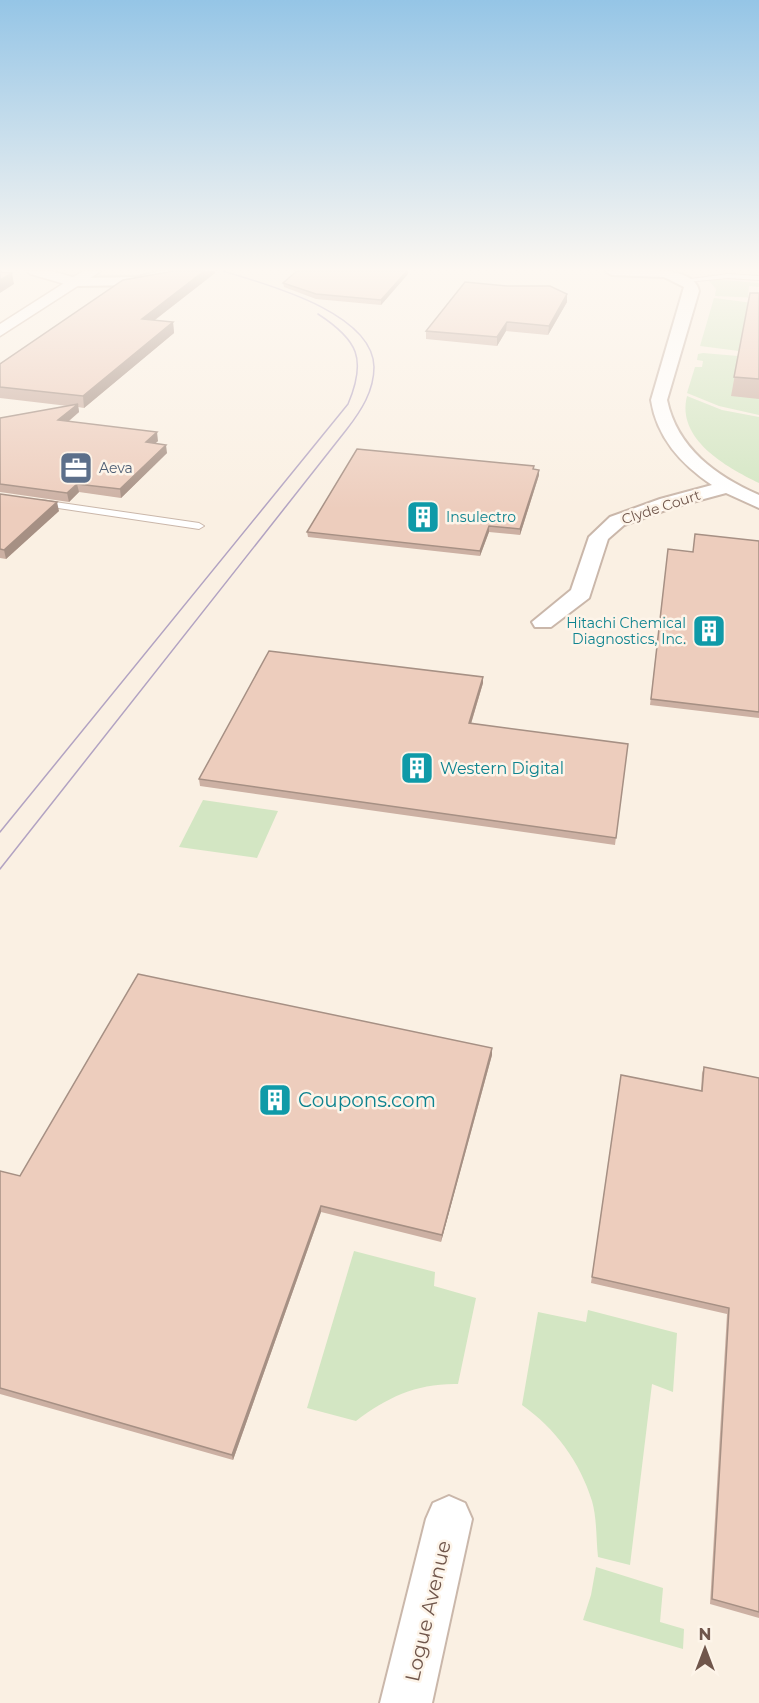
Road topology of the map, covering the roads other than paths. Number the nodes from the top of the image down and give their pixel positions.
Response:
1 (673, 350) edge
2 (727, 488) junction
3 (36, 502) edge
4 (759, 502) edge
5 (199, 526) dead end
6 (543, 622) dead end
7 (449, 1519) dead end
8 (406, 1703) edge

1 - 2 street
2 - 4 street
2 - 6 street, Clyde Court
3 - 5 lane
7 - 8 street, Logue Avenue

